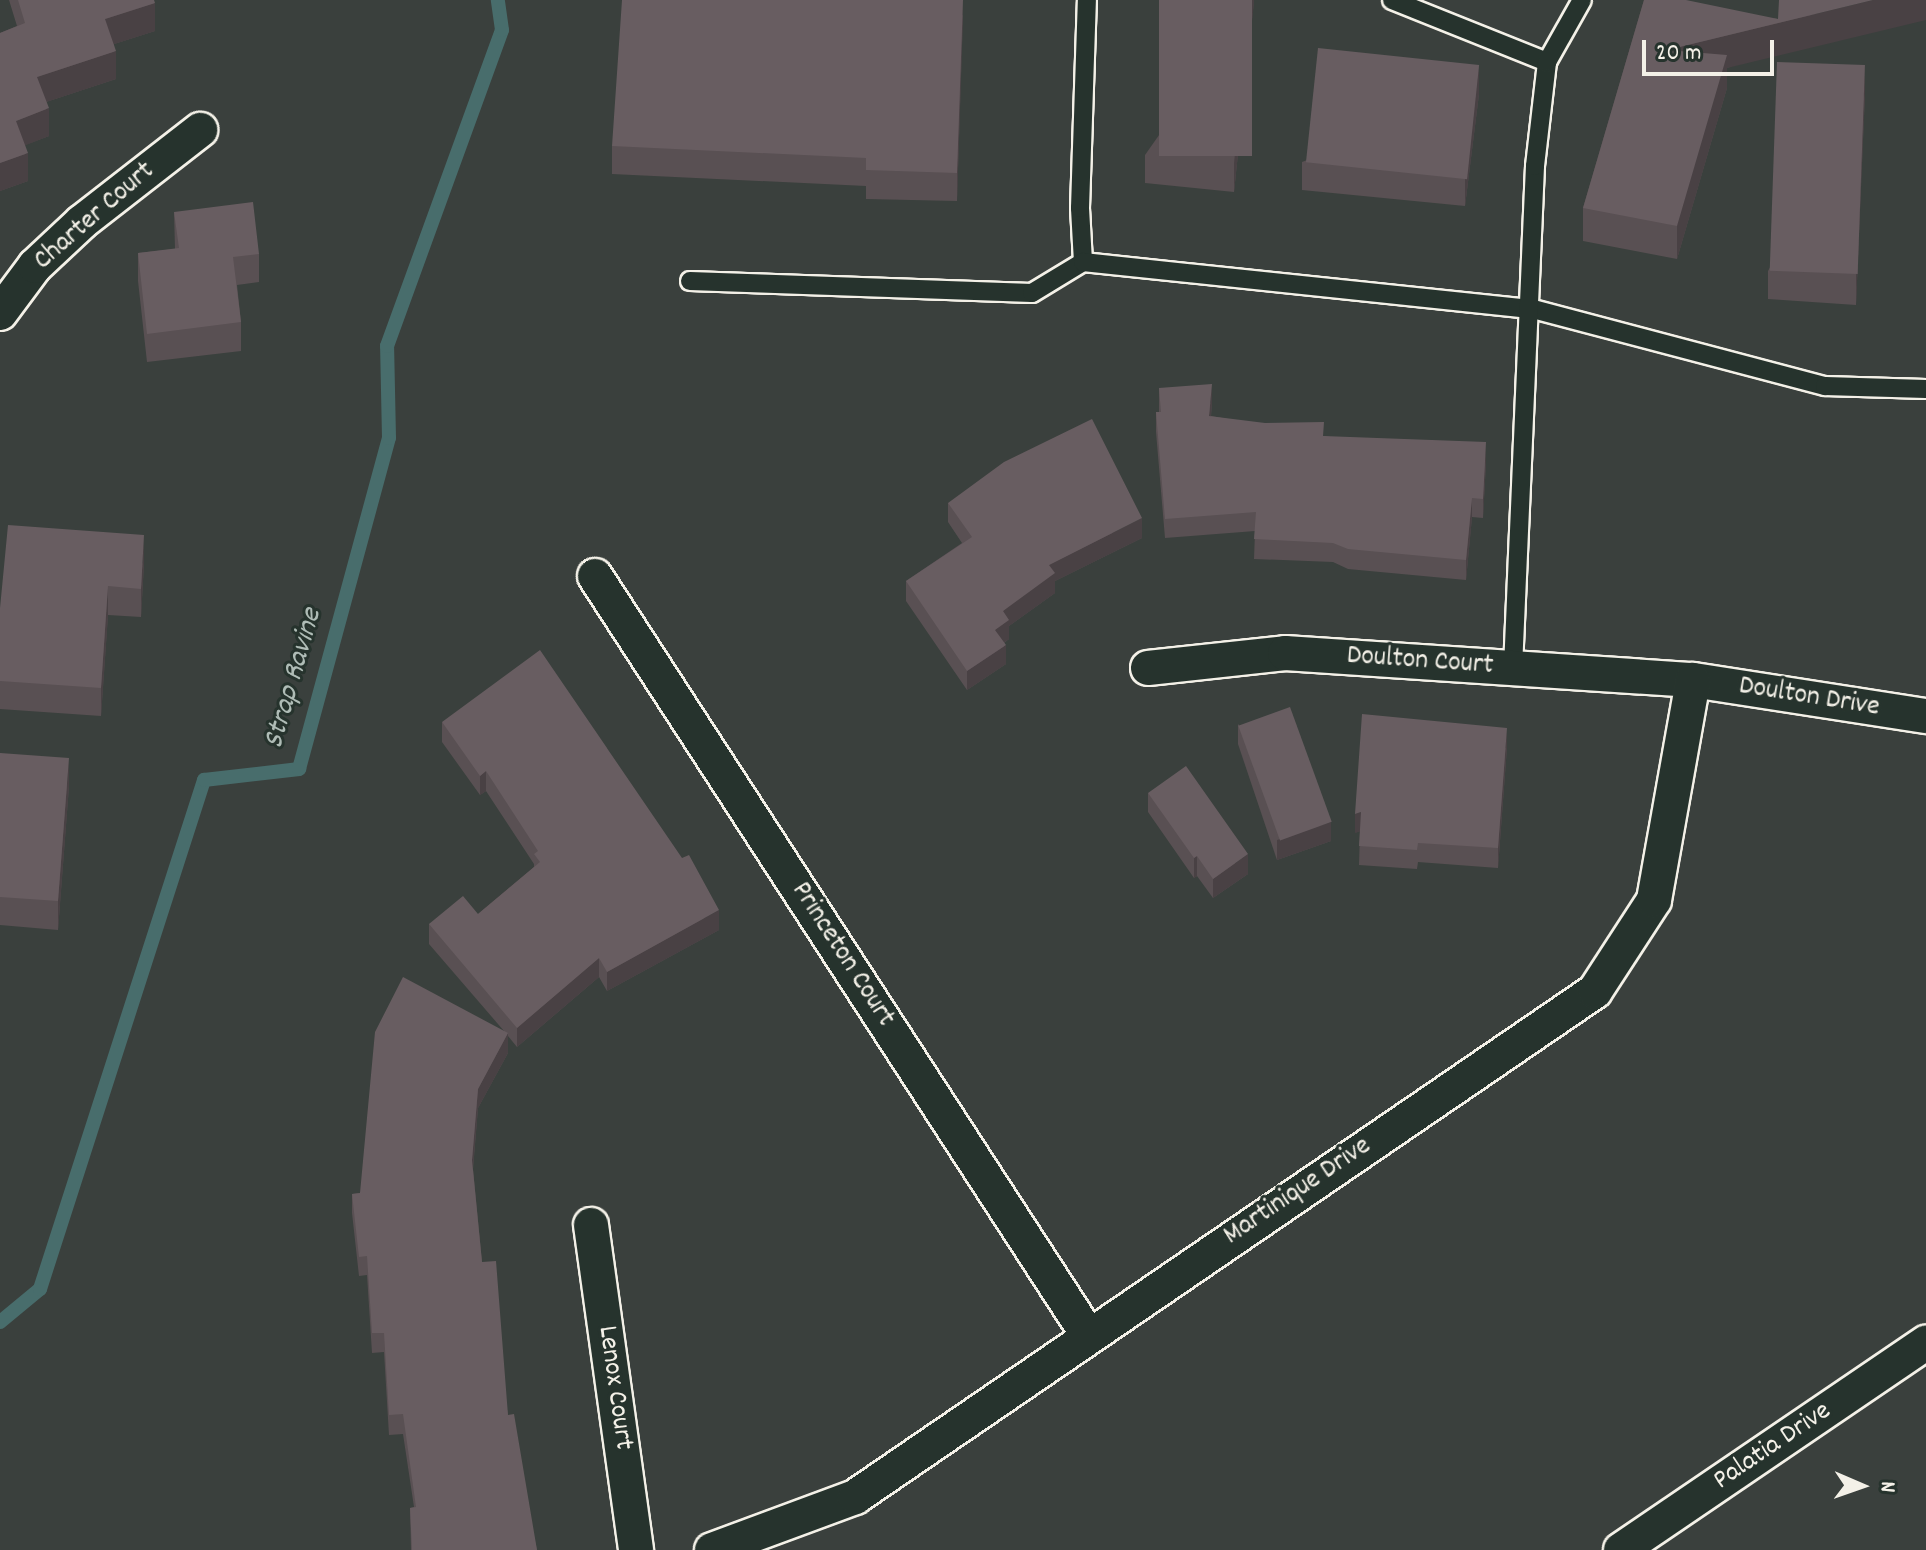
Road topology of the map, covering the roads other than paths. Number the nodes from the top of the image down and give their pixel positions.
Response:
1 (1087, 0) edge
2 (1392, 0) edge
3 (1582, 0) edge
4 (1547, 62) junction
5 (200, 130) dead end
6 (1083, 262) junction
7 (690, 281) dead end
8 (1533, 309) junction
9 (0, 313) edge
10 (1926, 389) edge
11 (595, 576) dead end
12 (1148, 668) dead end
13 (1513, 668) junction
14 (1693, 680) junction
15 (1926, 716) edge
16 (591, 1225) dead end
17 (1088, 1335) junction
18 (1926, 1343) edge
19 (636, 1550) edge
20 (712, 1550) edge
21 (1621, 1550) edge

1 - 6 lane
2 - 4 lane
3 - 4 lane
4 - 8 lane
5 - 9 street, Charter Court
6 - 7 lane
6 - 8 lane
8 - 10 lane
8 - 13 lane
11 - 17 street, Princeton Court
12 - 13 street, Doulton Court
13 - 14 street, Doulton Court
14 - 15 street, Doulton Drive
14 - 17 street, Martinique Drive
16 - 19 street, Lenox Court
17 - 20 street, Martinique Drive
18 - 21 street, Palatia Drive

